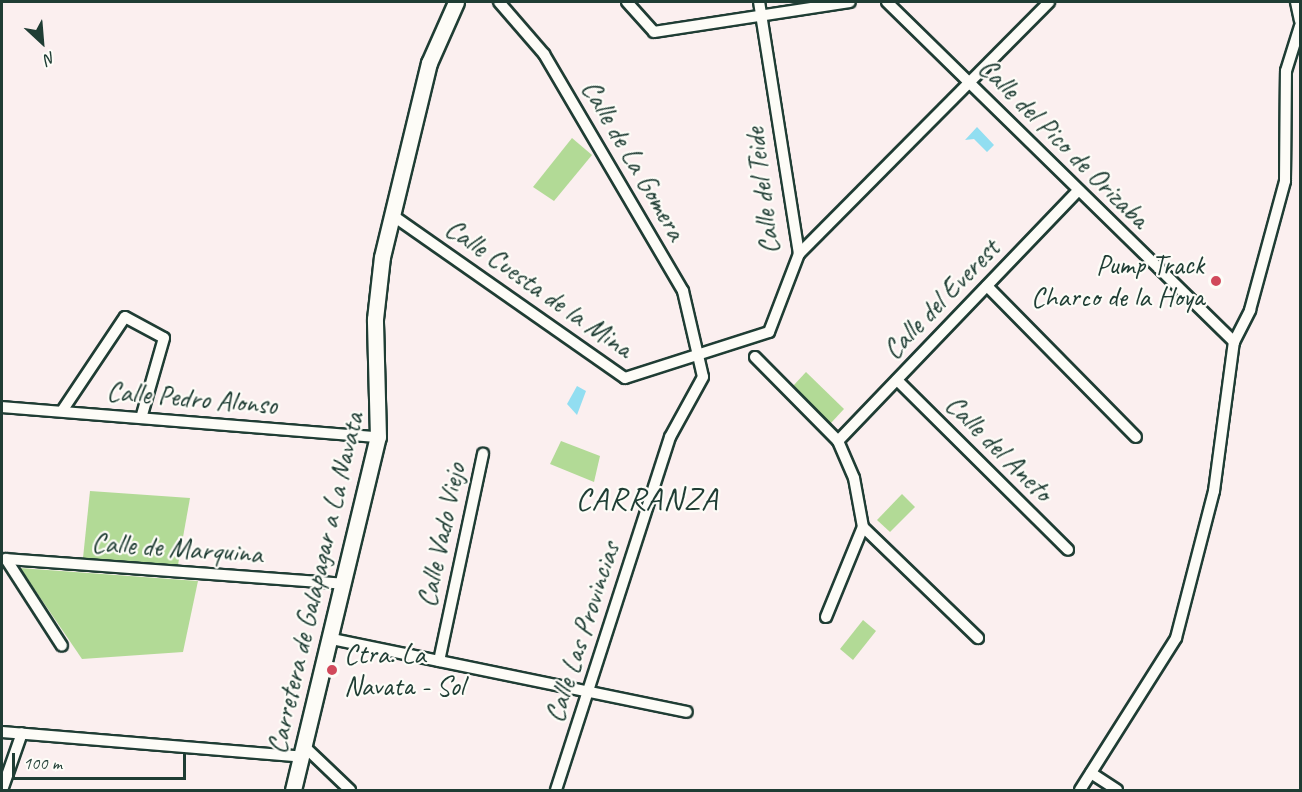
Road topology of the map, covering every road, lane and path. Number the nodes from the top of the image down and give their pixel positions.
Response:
1 (456, 2) edge
2 (499, 2) edge
3 (627, 2) edge
4 (759, 2) edge
5 (850, 2) edge
6 (887, 2) edge
7 (1049, 2) edge
8 (1296, 2) edge
9 (761, 16) junction
10 (1300, 21) edge
11 (1300, 26) edge
12 (969, 82) junction
13 (1078, 191) junction
14 (392, 215) junction
15 (795, 226) junction
16 (819, 234) junction
17 (799, 254) junction
18 (987, 286) junction
19 (1234, 342) junction
20 (698, 357) junction
21 (755, 357) dead end
22 (897, 380) junction
23 (2, 406) edge
24 (62, 411) junction
25 (141, 418) junction
26 (378, 437) junction
27 (1136, 437) dead end
28 (838, 441) junction
29 (483, 454) dead end
30 (863, 527) junction
31 (1068, 550) dead end
32 (345, 584) junction
33 (826, 617) dead end
34 (978, 638) dead end
35 (332, 639) junction
36 (62, 646) dead end
37 (439, 662) junction
38 (589, 692) junction
39 (687, 712) dead end
40 (2, 732) edge
41 (22, 733) junction
42 (304, 752) junction
43 (1091, 773) junction
44 (2, 790) edge
45 (293, 790) edge
46 (350, 790) edge
47 (556, 790) edge
48 (1080, 790) edge
49 (1117, 790) edge

1 - 14 main road, Carretera de Galapagar a La Navata
2 - 20 street, Calle de La Gomera
3 - 9 street
4 - 9 street, Calle del Teide
5 - 9 street
6 - 12 street, Calle del Pico de Orizaba
7 - 12 street
8 - 10 street
9 - 15 street, Calle del Teide
11 - 19 street
12 - 13 street, Calle del Pico de Orizaba
12 - 16 street
13 - 18 street, Calle del Everest
13 - 19 street, Calle del Pico de Orizaba
14 - 20 street, Calle Cuesta de la Mina
14 - 26 main road, Carretera de Galapagar a La Navata
15 - 16 street
15 - 17 street, Calle del Teide
16 - 17 street
17 - 20 street, Calle del Teide
18 - 22 street, Calle del Everest
18 - 27 street
19 - 43 street
20 - 38 street, Calle Las Provincias
21 - 28 street
22 - 28 street, Calle del Everest
22 - 31 street, Calle del Aneto
23 - 24 street, Calle Pedro Alonso
24 - 25 street, Calle Pedro Alonso
24 - 25 street
25 - 26 street, Calle Pedro Alonso
26 - 32 main road, Carretera de Galapagar a La Navata
28 - 30 street
29 - 37 street, Calle Vado Viejo
30 - 33 street
30 - 34 street
32 - 35 main road, Carretera de Galapagar a La Navata
32 - 36 street, Calle de Marquina
35 - 37 street
35 - 42 main road, Carretera de Galapagar a La Navata
37 - 38 street
38 - 39 street
38 - 47 street, Calle Las Provincias
40 - 41 street
41 - 42 street
41 - 44 street
42 - 45 main road, Carretera de Galapagar a La Navata
42 - 46 street
43 - 48 street
43 - 49 street

